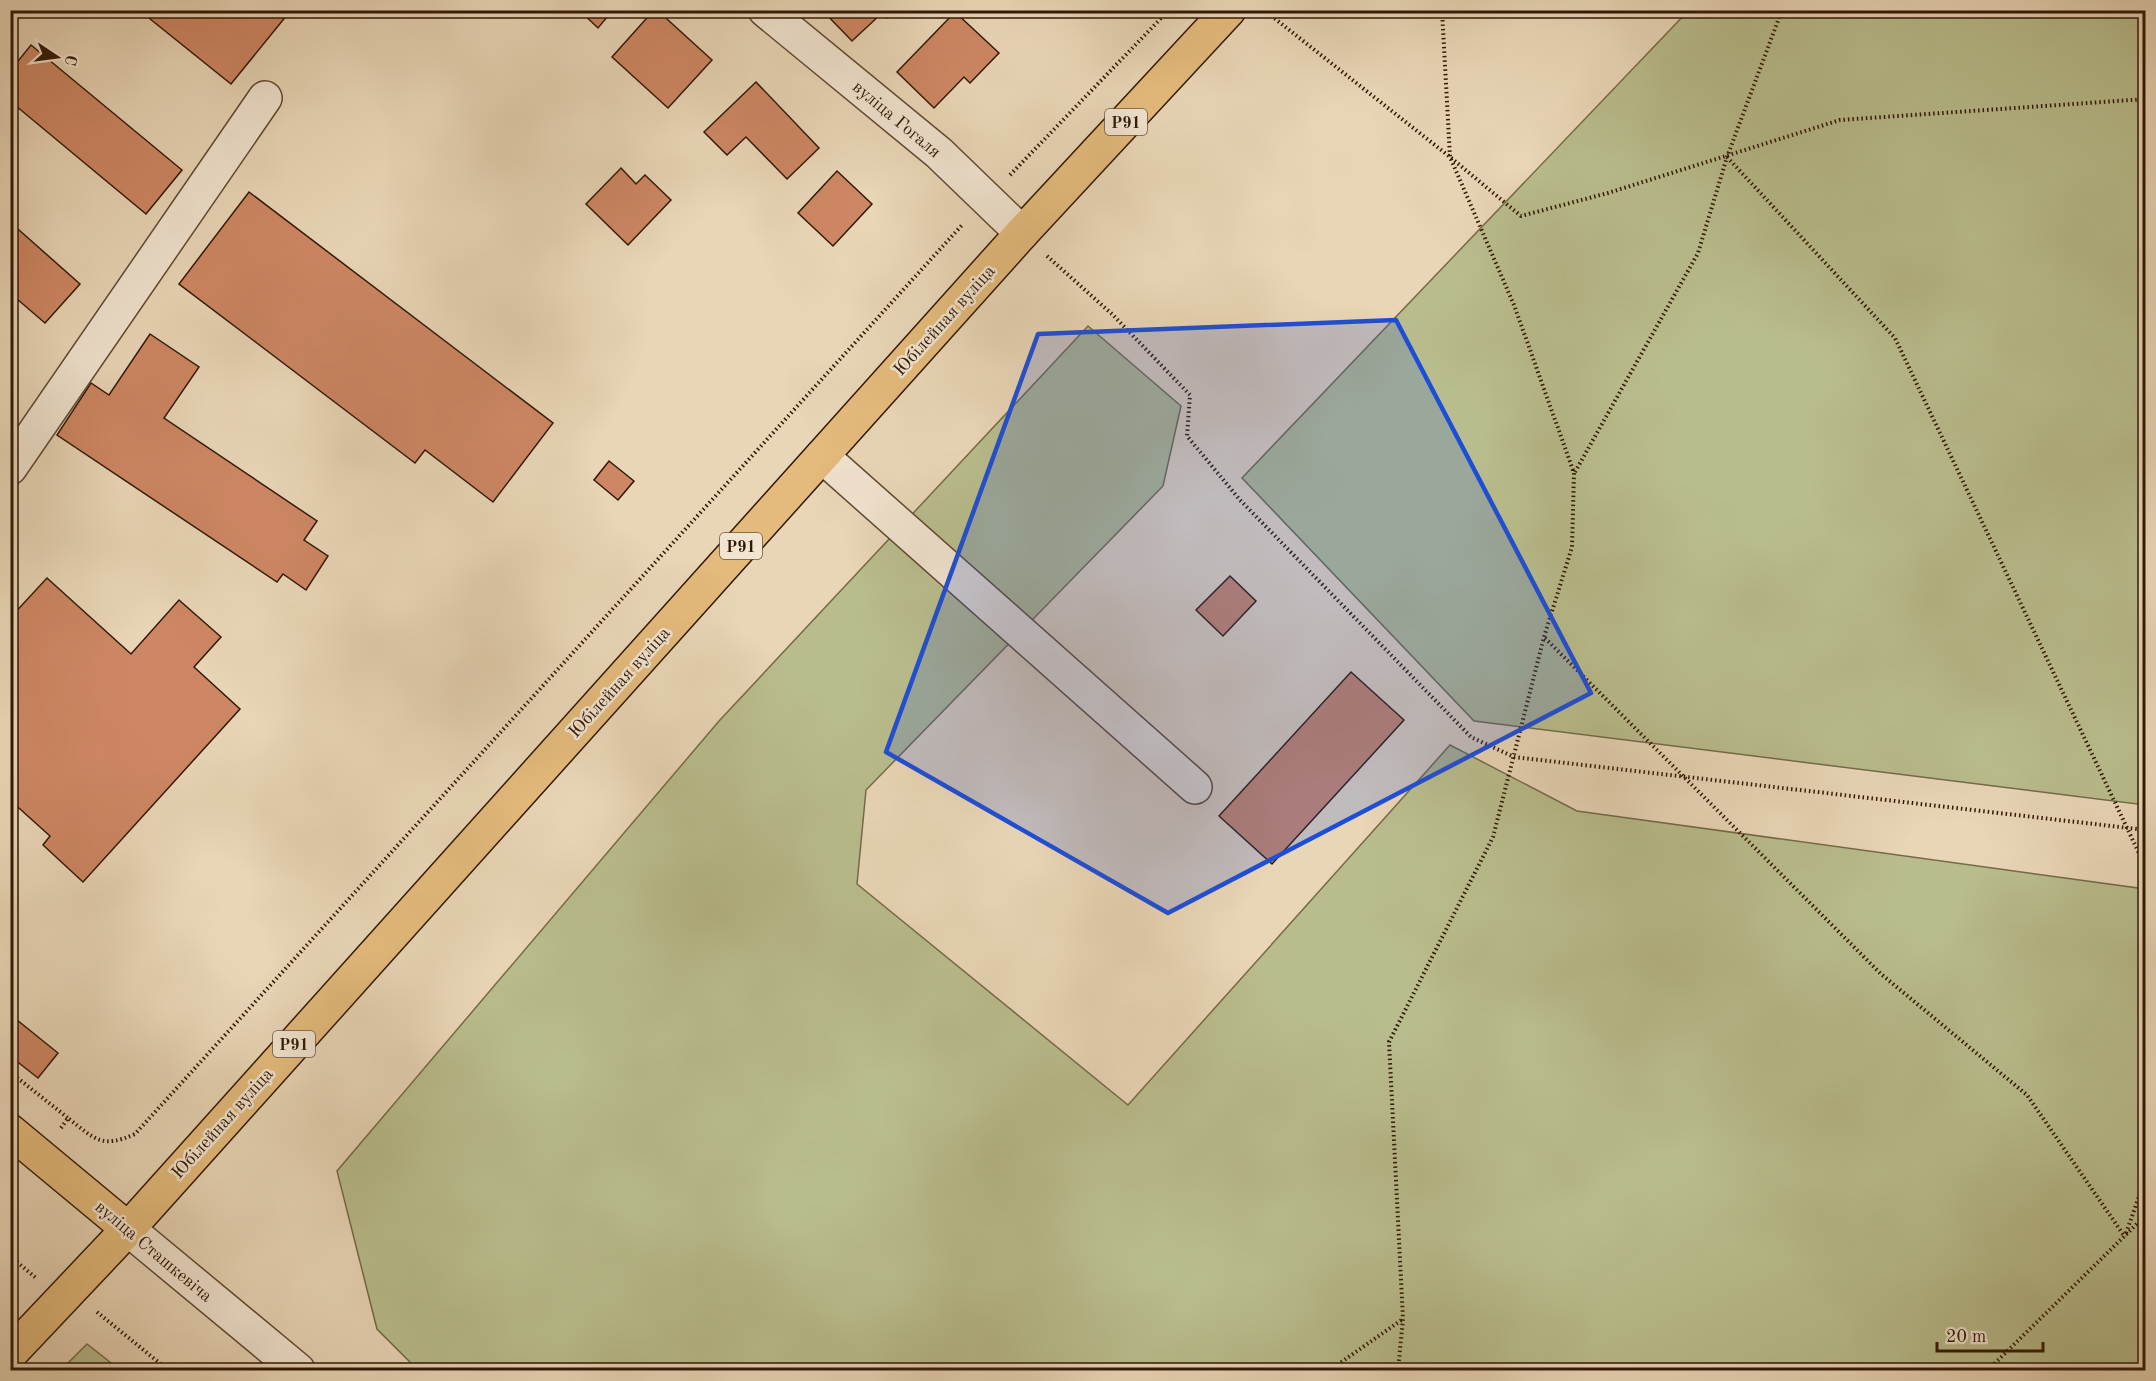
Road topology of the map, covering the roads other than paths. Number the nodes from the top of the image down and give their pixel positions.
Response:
1 (765, 10) edge
2 (1229, 10) edge
3 (266, 98) dead end
4 (1022, 233) junction
5 (822, 456) junction
6 (10, 468) edge
7 (1195, 787) dead end
8 (10, 1131) edge
9 (128, 1229) junction
10 (10, 1354) edge
11 (298, 1371) edge

1 - 4 street, вуліца Гогаля
2 - 4 main road, Юбілейная вуліца / Р91
3 - 6 street
4 - 5 main road, Юбілейная вуліца / Р91
5 - 7 street
5 - 9 main road, Юбілейная вуліца / Р91
8 - 9 main road, вуліца Сташкевіча
9 - 10 main road, Юбілейная вуліца / Р91
9 - 11 street, вуліца Сташкевіча

